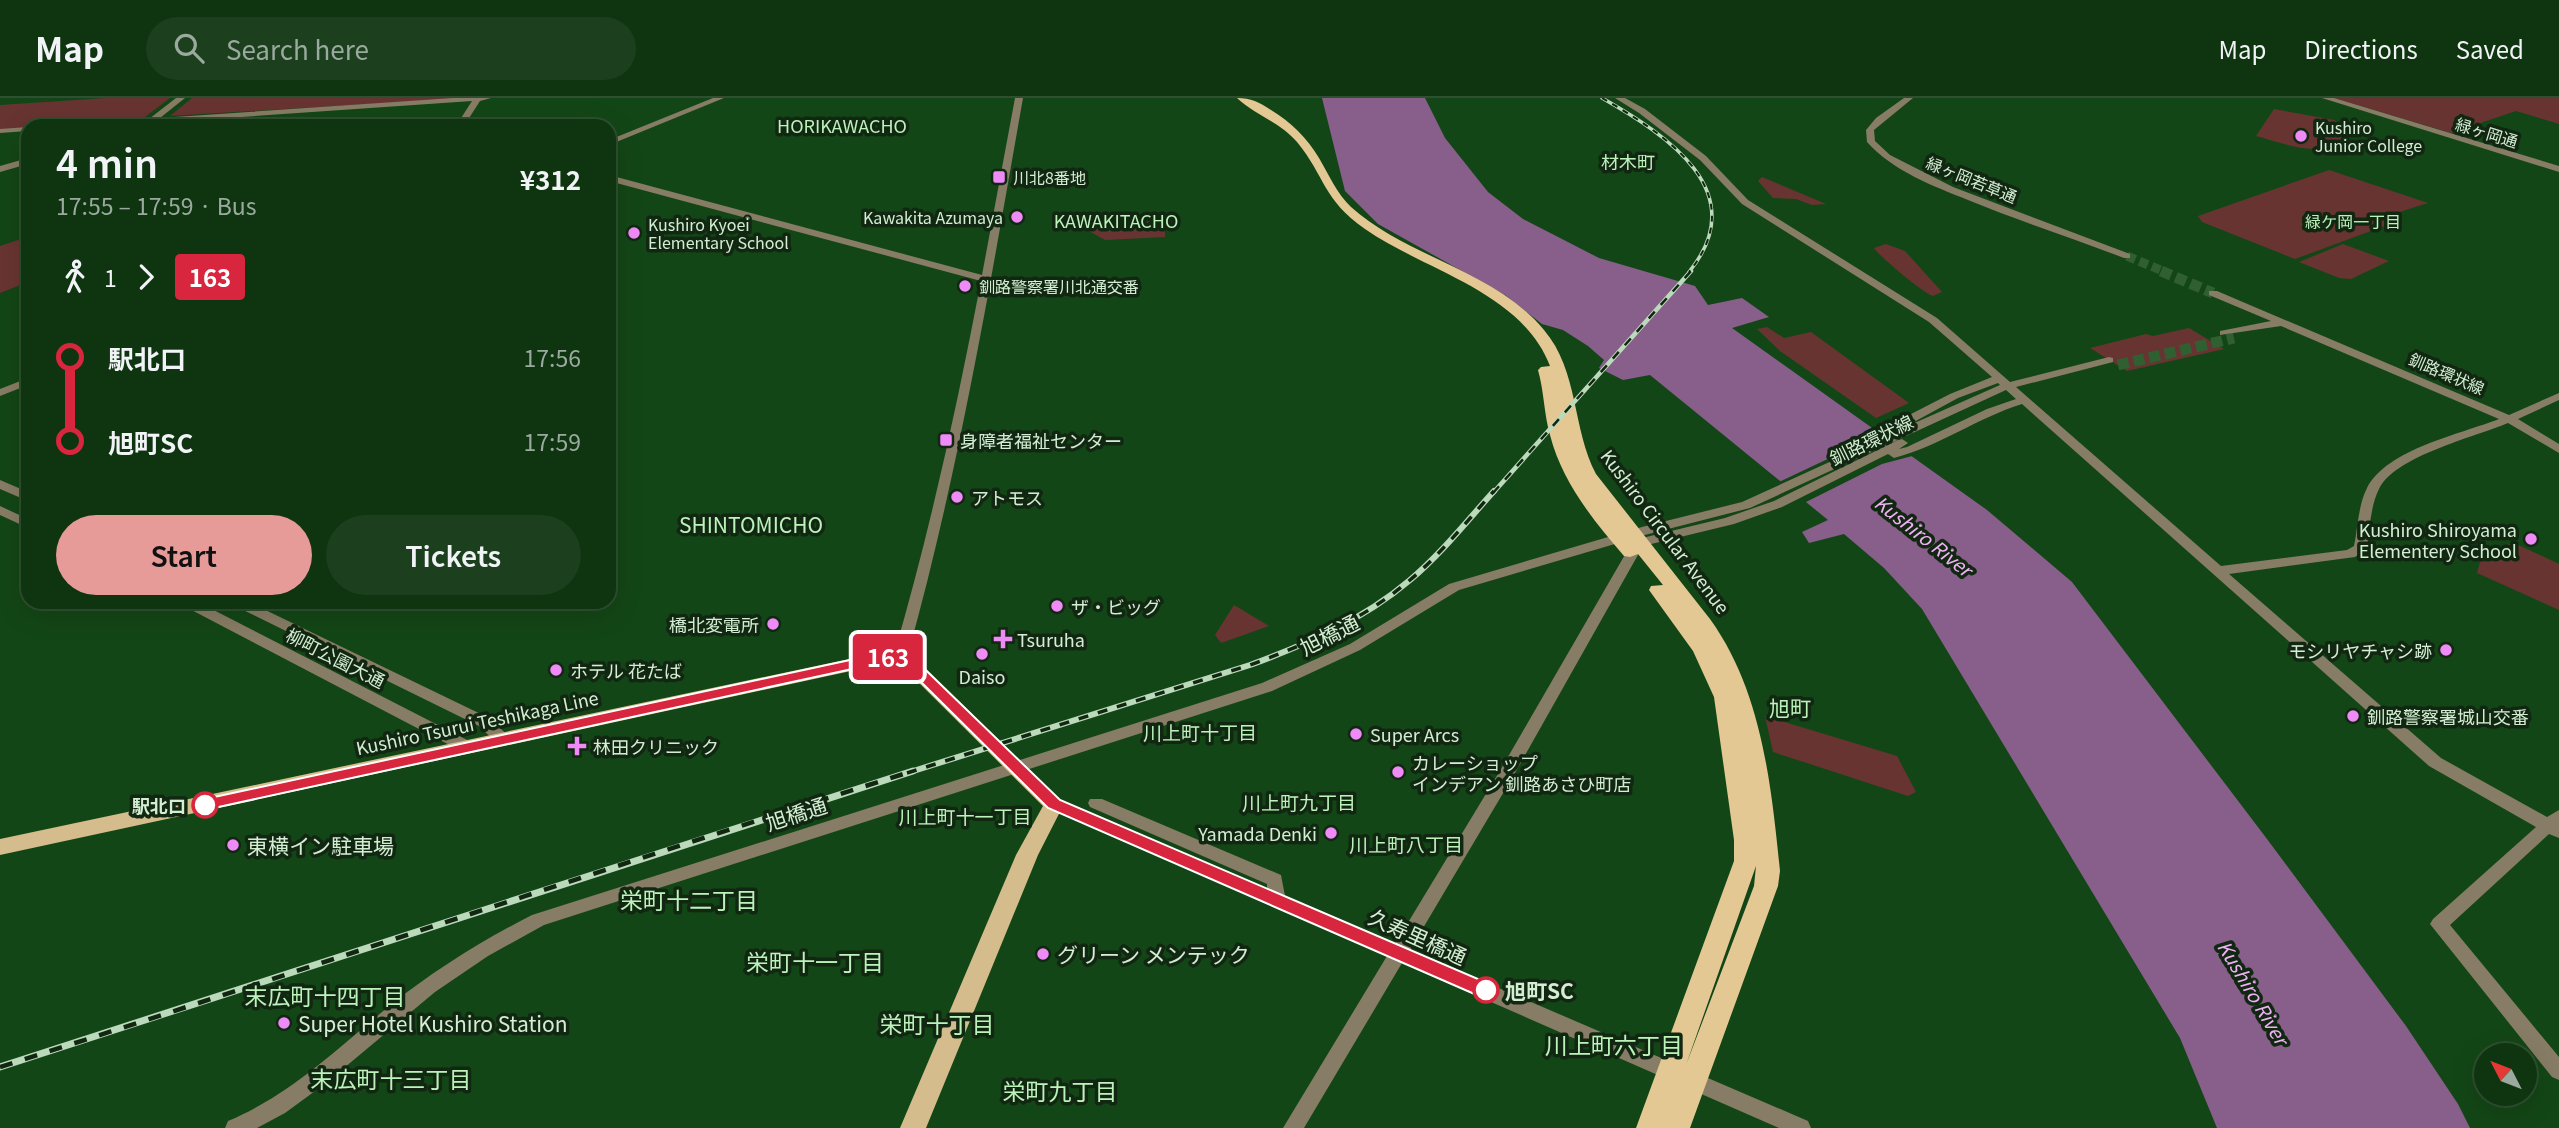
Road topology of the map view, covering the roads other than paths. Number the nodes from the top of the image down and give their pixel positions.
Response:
1 (181, 98) edge
2 (487, 98) edge
3 (720, 98) edge
4 (1019, 98) edge
5 (1230, 98) edge
6 (1242, 98) edge
7 (1619, 98) edge
8 (1909, 98) edge
9 (2326, 98) edge
10 (477, 99) edge
11 (152, 119) edge
12 (179, 119) edge
13 (464, 119) edge
14 (21, 130) edge
15 (0, 131) edge
16 (616, 140) edge
17 (21, 162) edge
18 (0, 169) edge
19 (2559, 169) edge
20 (616, 180) edge
21 (2127, 256) tunnel mouth
22 (986, 279) junction
23 (2213, 293) tunnel mouth
24 (2282, 323) junction
25 (2229, 336) tunnel mouth
26 (2114, 363) tunnel mouth
27 (21, 384) edge
28 (2000, 388) junction
29 (2023, 390) junction
30 (0, 393) edge
31 (2559, 396) edge
32 (2509, 419) junction
33 (1903, 438) junction
34 (2559, 449) edge
35 (1870, 453) junction
36 (0, 484) edge
37 (21, 494) edge
38 (0, 510) edge
39 (21, 520) edge
40 (1630, 543) junction
41 (2218, 571) junction
42 (201, 609) edge
43 (252, 609) edge
44 (901, 654) junction
45 (505, 740) junction
46 (467, 747) junction
47 (1096, 803) dead end
48 (1054, 804) junction
49 (2555, 825) edge
50 (0, 847) edge
51 (1276, 898) junction
52 (1400, 952) junction
53 (2559, 1070) edge
54 (1682, 1077) junction
55 (235, 1128) edge
56 (913, 1128) edge
57 (1293, 1128) edge
58 (1650, 1128) edge
59 (1676, 1128) edge
60 (1801, 1128) edge

1 - 11 street
2 - 10 street
3 - 16 street
4 - 22 street
5 - 40 highway, Kushiro Circular Avenue
6 - 40 highway, Kushiro Circular Avenue
7 - 28 street
8 - 21 street, 緑ヶ岡若草通
9 - 19 street, 緑ヶ岡通
10 - 12 street
10 - 13 street
14 - 15 street
17 - 18 street
20 - 22 street
22 - 44 street
23 - 24 street
24 - 25 street
24 - 32 street, 釧路環状線
26 - 29 street, 釧路環状線
27 - 30 street
28 - 29 street
28 - 29 street, 釧路環状線
28 - 33 street, 釧路環状線
28 - 33 street
29 - 33 street
29 - 41 street
31 - 32 street
32 - 34 street, 釧路環状線
32 - 41 street
33 - 35 street
33 - 35 street, 釧路環状線
35 - 40 street, 釧路環状線
36 - 37 street
38 - 39 street
40 - 52 street
40 - 54 highway, Kushiro Circular Avenue
40 - 55 street, 旭橋通
41 - 49 street
42 - 46 street, 柳町公園大通
43 - 45 street, 柳町公園大通
44 - 45 main road, Kushiro Tsurui Teshikaga Line
44 - 48 main road
45 - 46 main road, Kushiro Tsurui Teshikaga Line
46 - 50 main road, Kushiro Tsurui Teshikaga Line
47 - 51 street
48 - 51 street, 久寿里橋通
48 - 56 main road
49 - 53 street
51 - 52 street, 久寿里橋通
52 - 54 street, 久寿里橋通
52 - 57 street
54 - 58 highway, Kushiro Circular Avenue
54 - 59 highway, Kushiro Circular Avenue
54 - 60 street, 久寿里橋通

